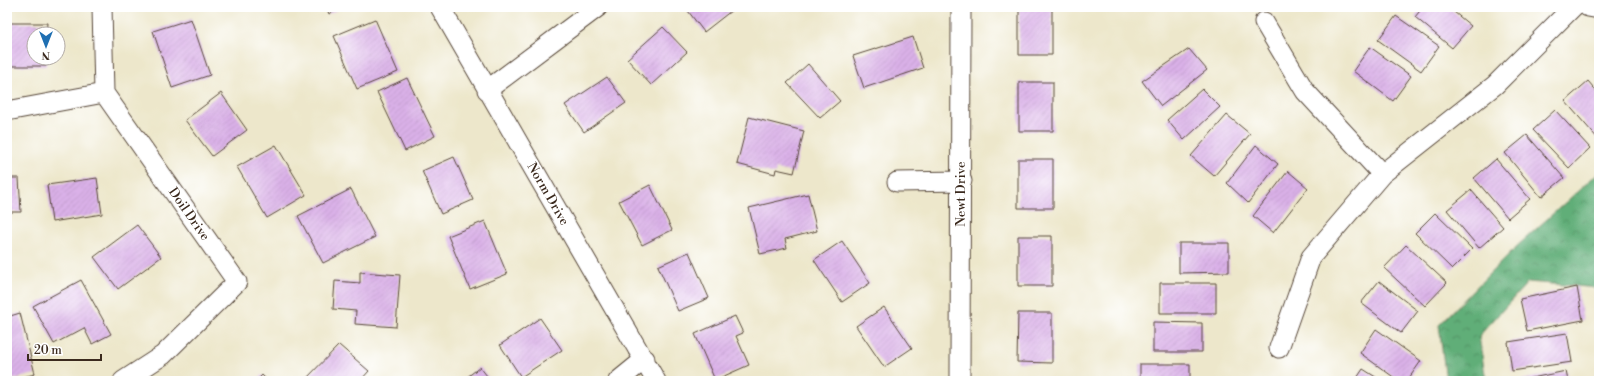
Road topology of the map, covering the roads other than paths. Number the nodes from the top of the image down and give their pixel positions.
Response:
1 (102, 7) edge
2 (440, 7) edge
3 (598, 7) edge
4 (961, 7) edge
5 (1573, 7) edge
6 (1588, 7) edge
7 (1599, 9) edge
8 (1264, 22) dead end
9 (487, 90) junction
10 (104, 93) junction
11 (7, 111) edge
12 (1382, 174) junction
13 (962, 181) junction
14 (897, 182) dead end
15 (1279, 348) dead end
16 (645, 359) junction
17 (123, 381) edge
18 (618, 381) edge
19 (656, 381) edge
20 (960, 381) edge

1 - 10 street
2 - 9 street, Norm Drive
3 - 9 street
4 - 13 street, Newt Drive
5 - 12 street
6 - 7 street
8 - 12 street
9 - 16 street, Norm Drive
10 - 11 street
10 - 17 street, Doil Drive
12 - 15 street
13 - 14 street
13 - 20 street, Newt Drive
16 - 18 street
16 - 19 street, Norm Drive

